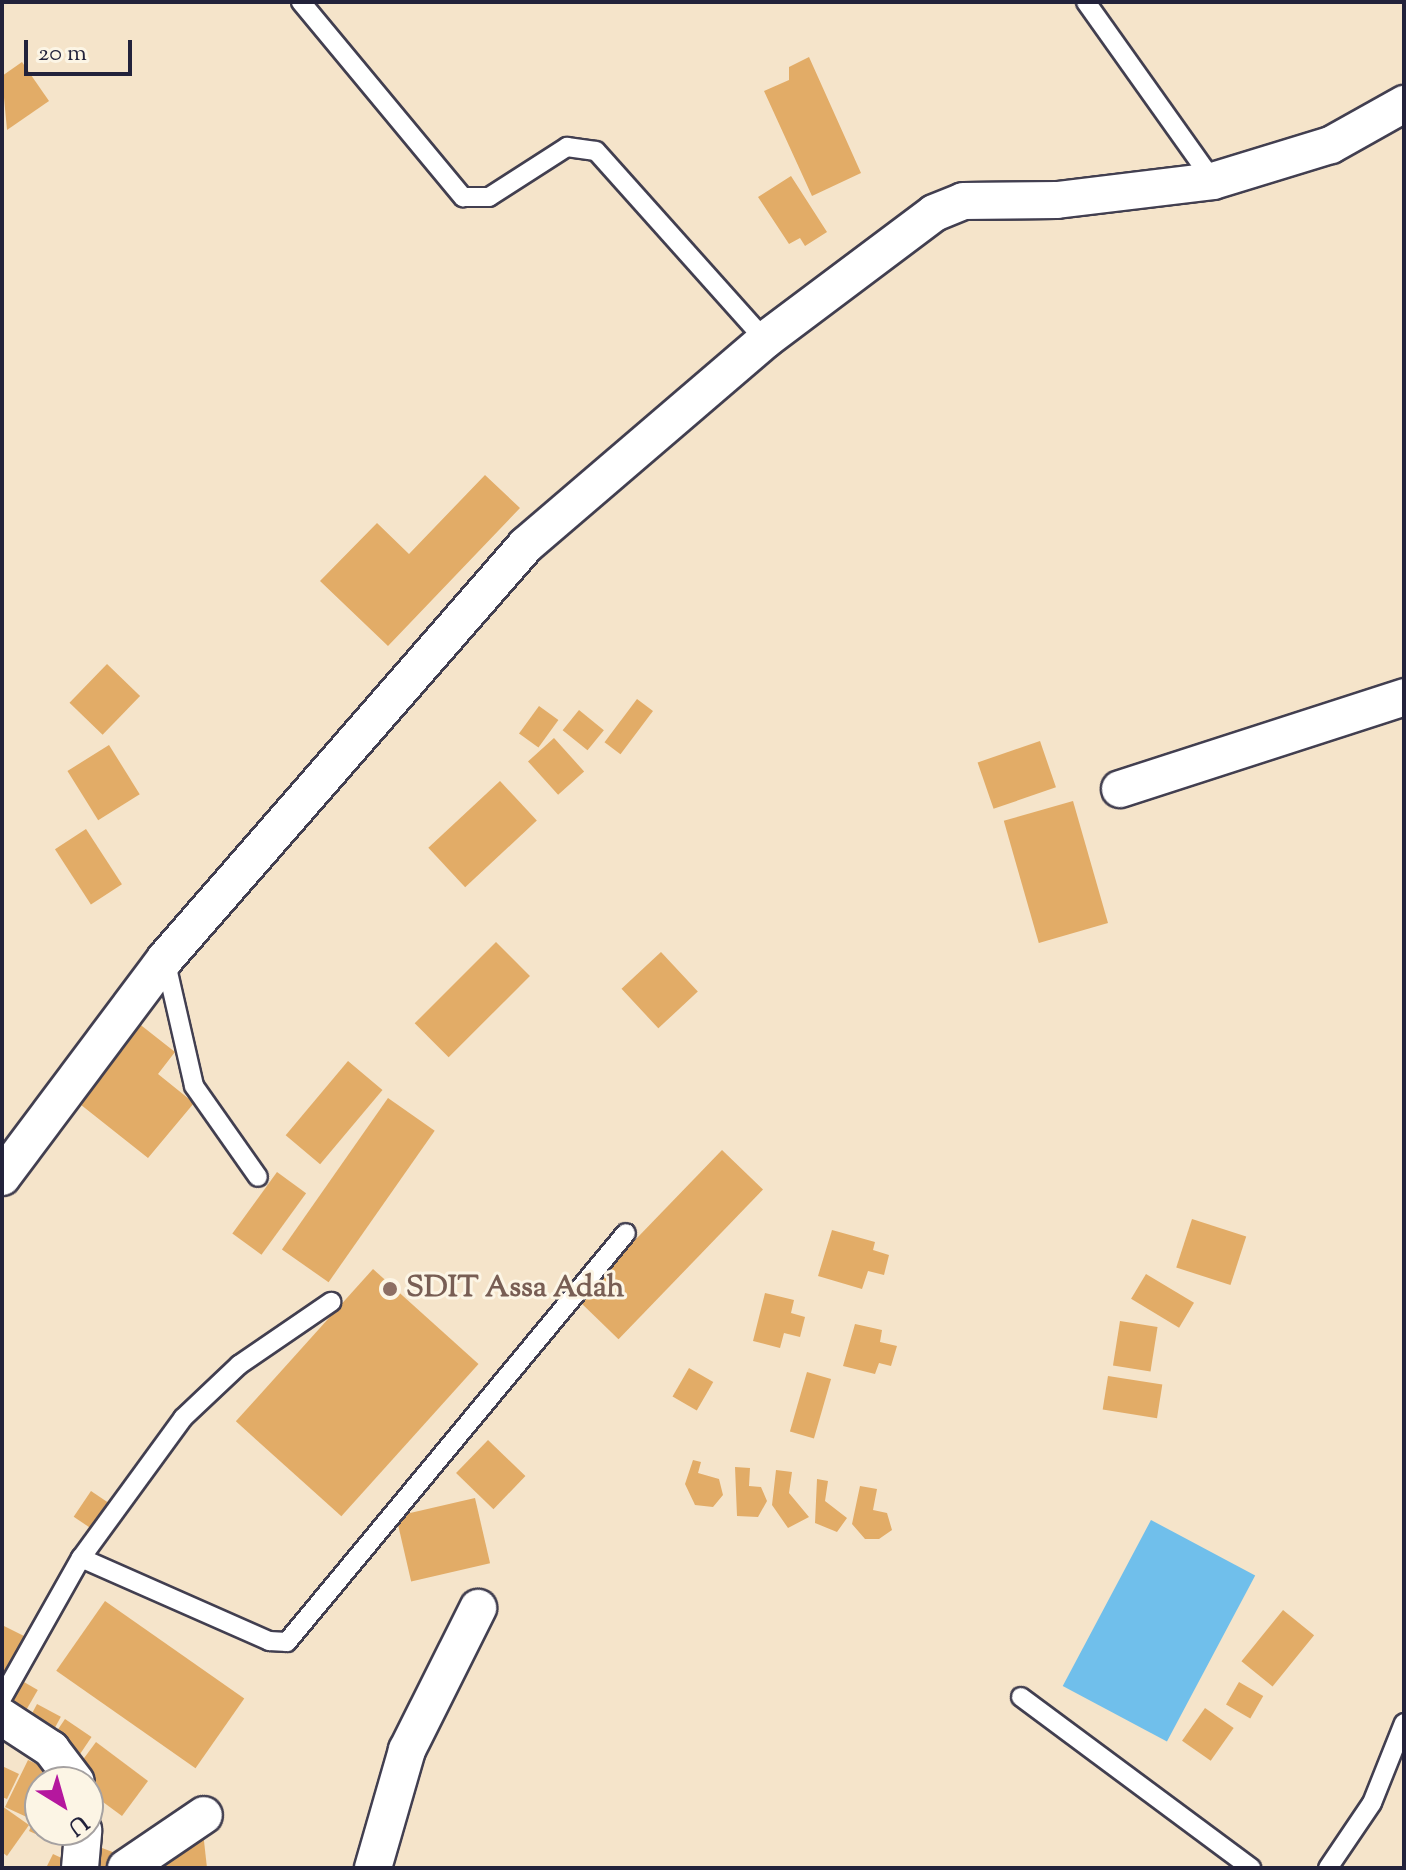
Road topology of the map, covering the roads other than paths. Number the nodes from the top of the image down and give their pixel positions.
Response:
1 (301, 2) edge
2 (1086, 2) edge
3 (1404, 104) edge
4 (1213, 181) junction
5 (765, 340) junction
6 (1404, 697) edge
7 (1120, 789) dead end
8 (165, 959) junction
9 (2, 1177) edge
10 (258, 1177) dead end
11 (626, 1233) dead end
12 (331, 1302) dead end
13 (81, 1558) junction
14 (478, 1608) dead end
15 (1021, 1697) dead end
16 (2, 1698) edge
17 (2, 1717) edge
18 (1404, 1723) edge
19 (64, 1766) edge
20 (204, 1815) dead end
21 (82, 1846) edge
22 (80, 1868) edge
23 (126, 1868) edge
24 (373, 1868) edge
25 (1251, 1868) edge
26 (1328, 1868) edge

1 - 5 lane
2 - 4 lane
3 - 4 street
4 - 5 street
5 - 8 street
6 - 7 street
8 - 9 street
8 - 10 lane
11 - 13 lane
12 - 13 lane
13 - 16 lane
14 - 24 street
15 - 25 lane
17 - 19 street
18 - 26 lane
20 - 23 street
21 - 22 street

